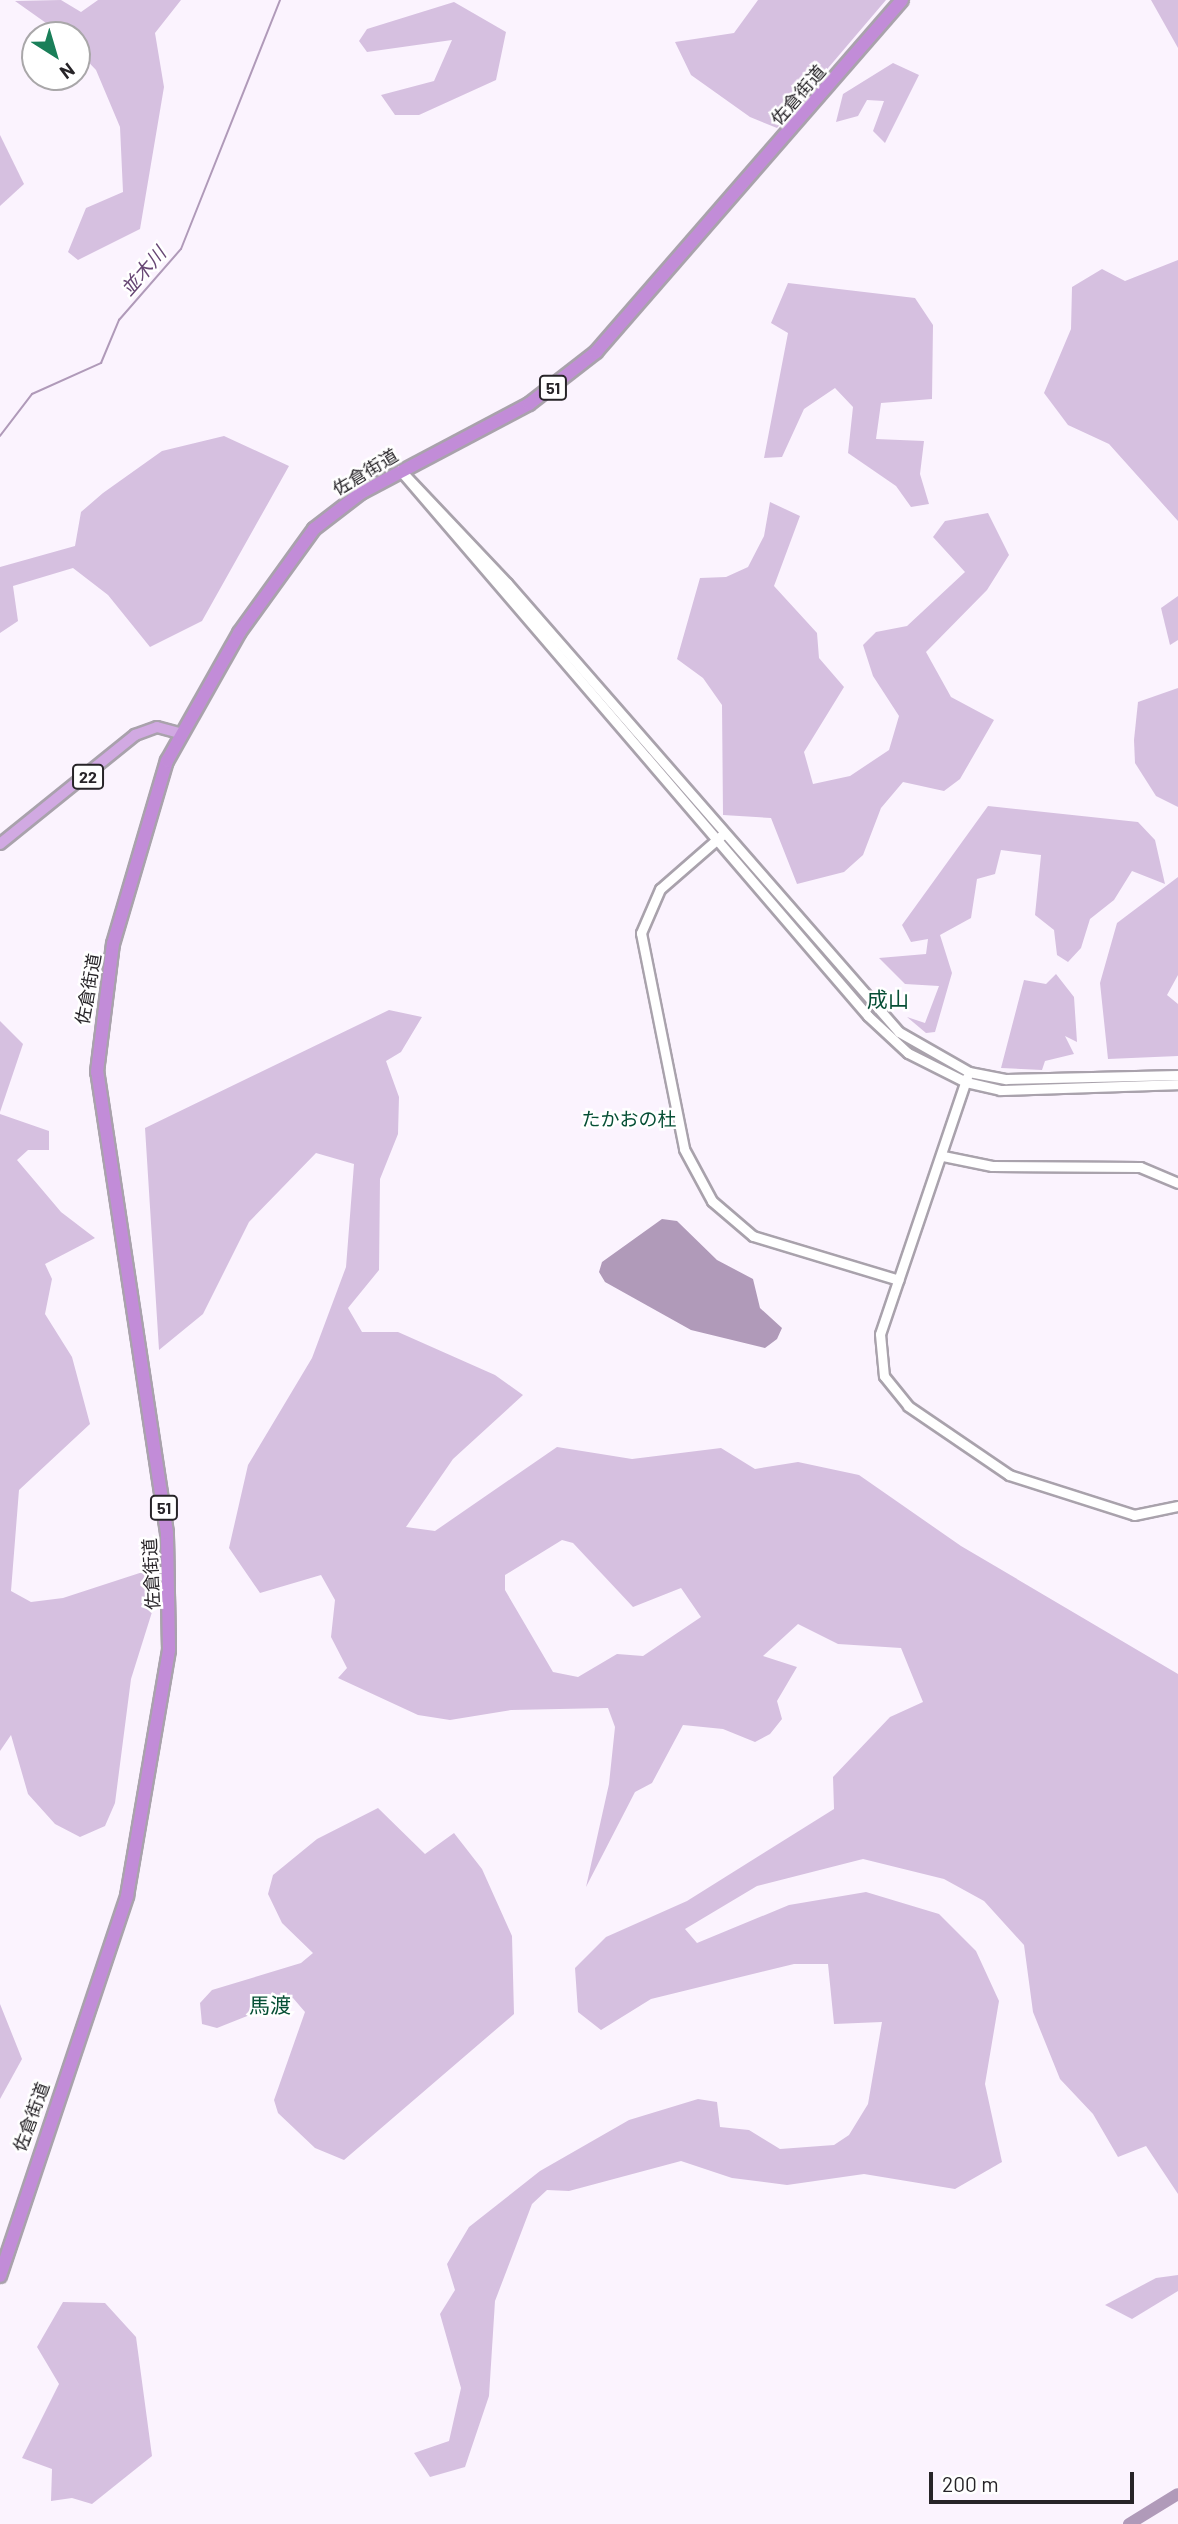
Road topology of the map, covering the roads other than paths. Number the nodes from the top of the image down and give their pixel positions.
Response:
1 (902, 0) edge
2 (400, 470) junction
3 (180, 733) junction
4 (722, 835) junction
5 (0, 844) edge
6 (1178, 1075) edge
7 (967, 1077) junction
8 (1178, 1084) edge
9 (943, 1156) junction
10 (1178, 1183) edge
11 (899, 1280) junction
12 (1178, 1506) edge
13 (0, 2276) edge

1 - 2 highway, 佐倉街道 / 51
2 - 3 highway, 佐倉街道 / 51
2 - 4 street
3 - 5 main road, 22
3 - 13 highway, 佐倉街道 / 51
4 - 7 street
4 - 11 street
6 - 7 street
7 - 8 street
7 - 9 street
9 - 10 street
9 - 11 street
11 - 12 street

